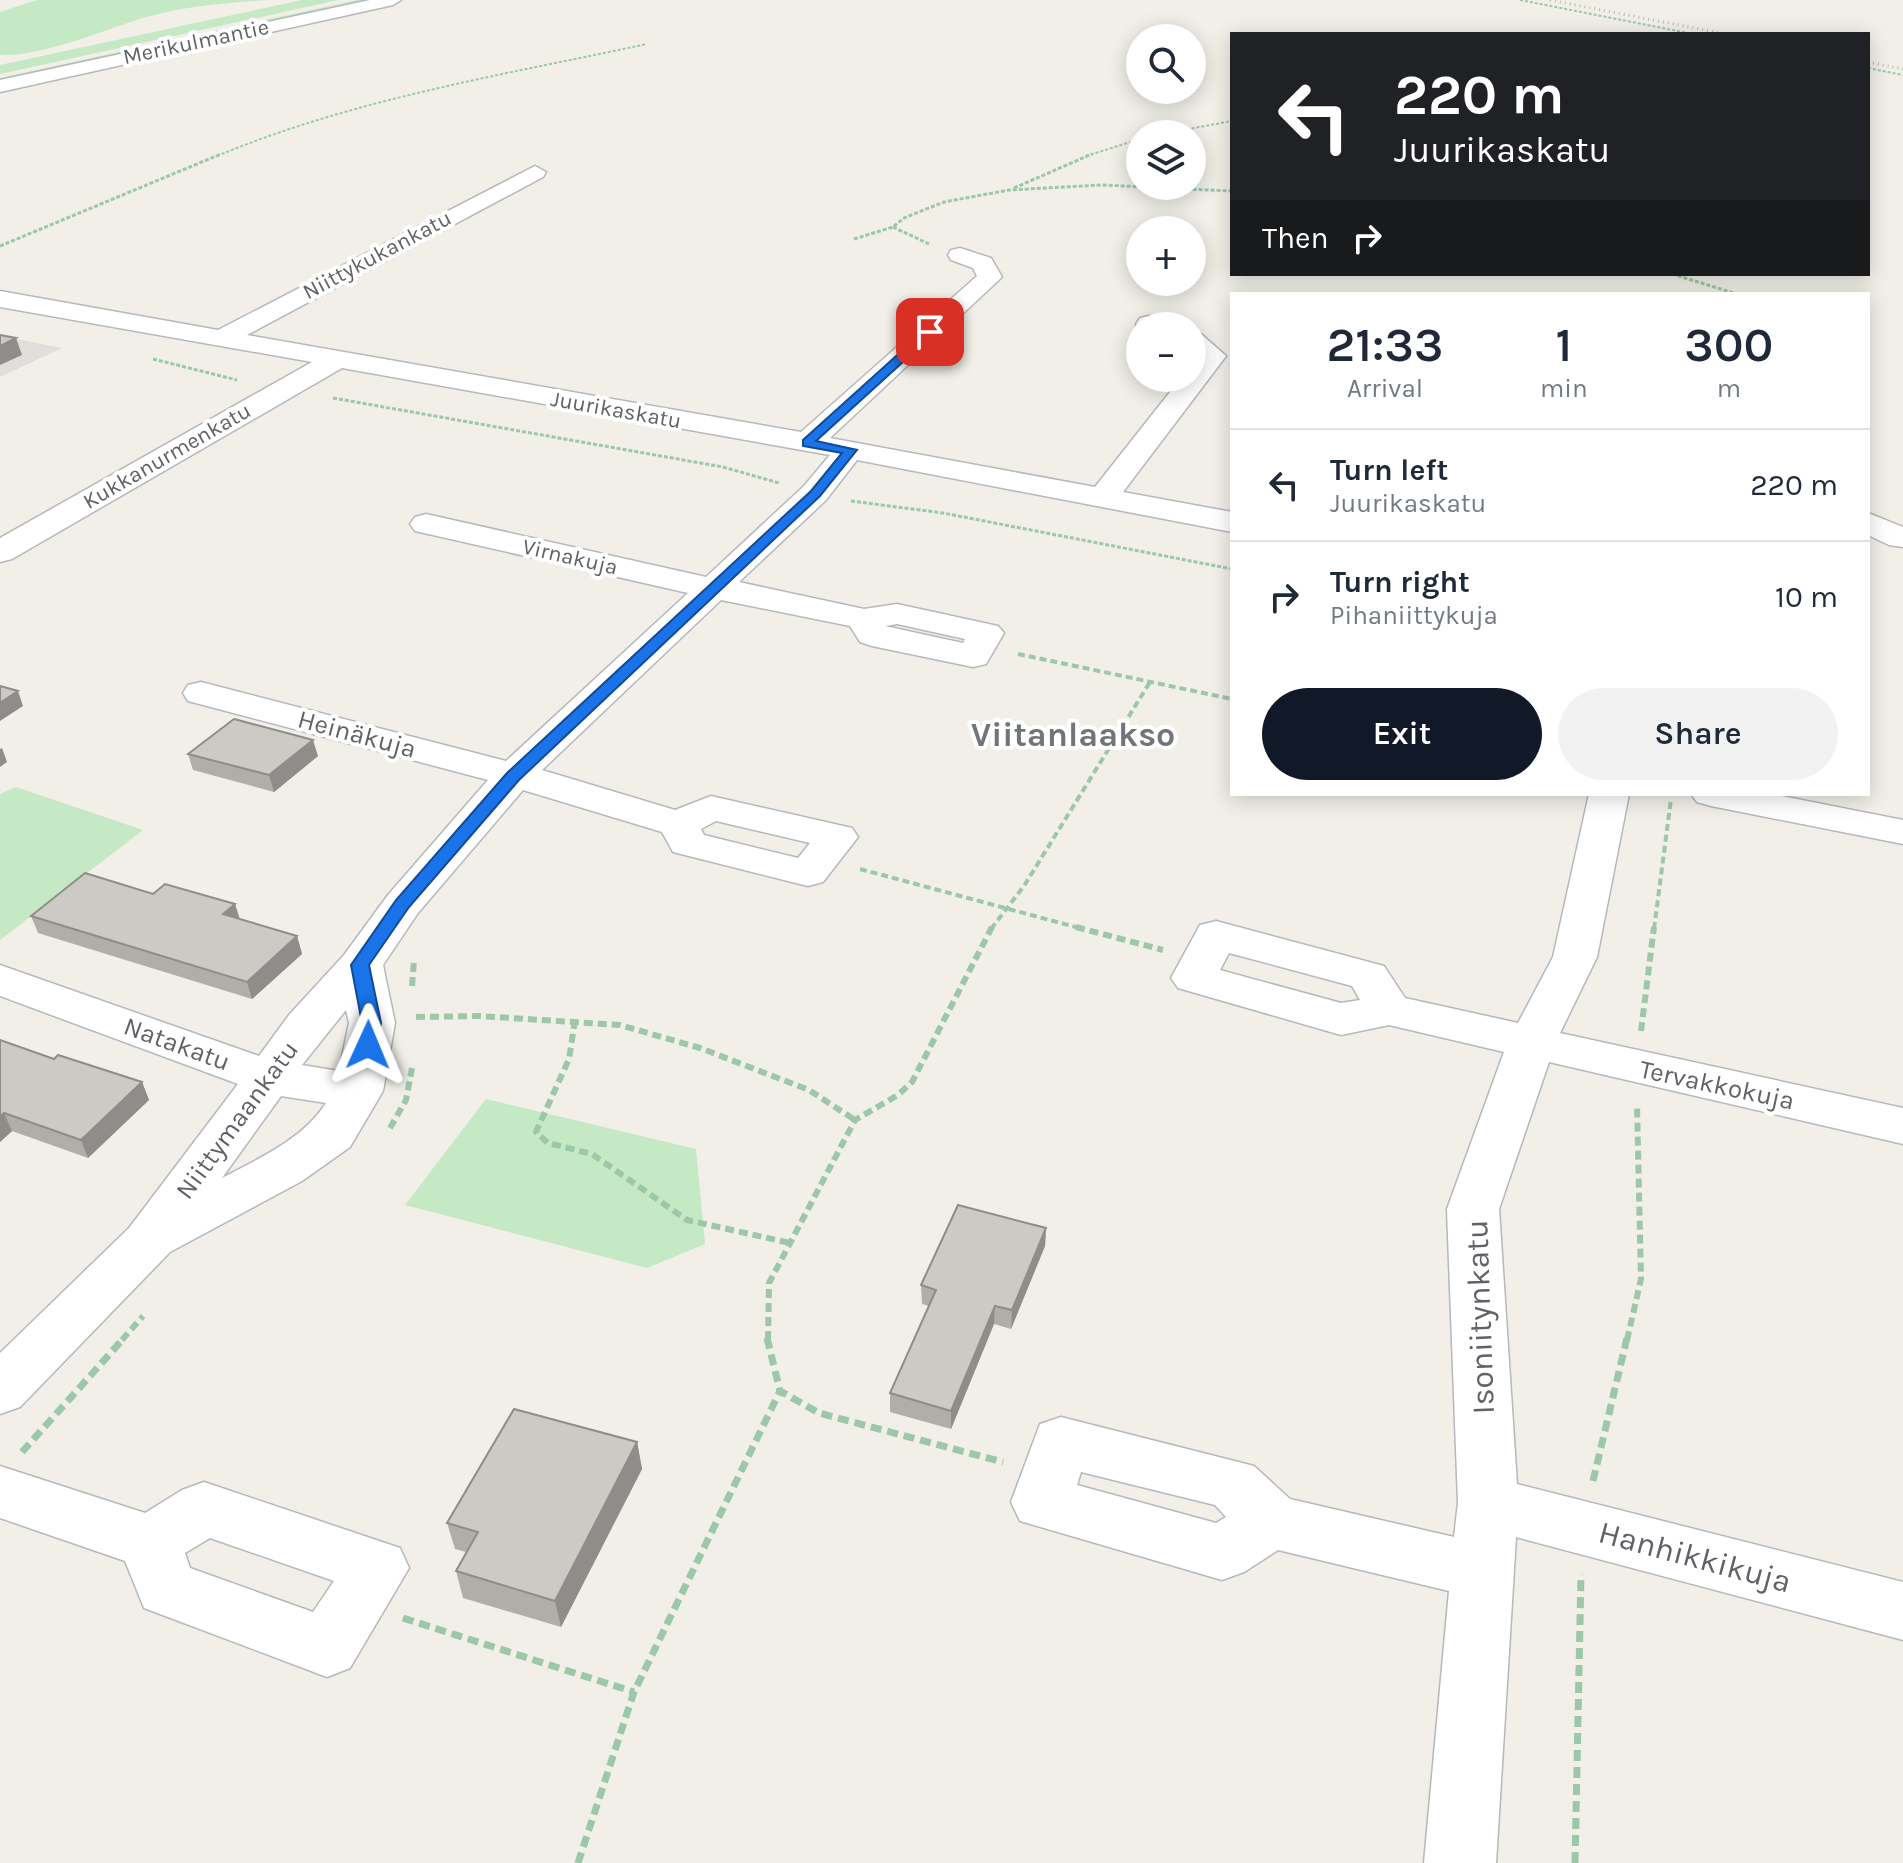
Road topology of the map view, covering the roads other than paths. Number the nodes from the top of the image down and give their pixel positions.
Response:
1 (393, 0) edge
2 (0, 86) edge
3 (535, 172) dead end
4 (960, 255) road end
5 (0, 299) edge
6 (220, 339) junction
7 (334, 361) junction
8 (1184, 392) edge
9 (807, 443) junction
10 (850, 450) junction
11 (1102, 498) junction
12 (1230, 522) edge
13 (426, 524) dead end
14 (1870, 524) edge
15 (1900, 538) dead end
16 (0, 552) edge
17 (715, 589) junction
18 (979, 645) road end
19 (201, 693) dead end
20 (513, 776) junction
21 (1609, 796) edge
22 (1721, 796) edge
23 (1903, 832) edge
24 (819, 858) road end
25 (1203, 960) road end
26 (360, 965) junction
27 (0, 980) edge
28 (1531, 1044) junction
29 (269, 1077) junction
30 (359, 1091) junction
31 (1903, 1126) edge
32 (148, 1242) junction
33 (0, 1390) edge
34 (11, 1473) edge
35 (1050, 1474) road end
36 (1488, 1503) junction
37 (150, 1542) junction
38 (1482, 1571) junction
39 (1903, 1611) edge
40 (1460, 1863) edge

1 - 2 street, Merikulmantie
3 - 6 street, Niittykukankatu
4 - 9 street
5 - 6 street, Juurikaskatu
6 - 7 street, Juurikaskatu
7 - 9 street, Juurikaskatu
7 - 16 street, Kukkanurmenkatu
8 - 11 street
9 - 10 street, Juurikaskatu
10 - 11 street, Juurikaskatu
10 - 17 street, Niittymaankatu
11 - 12 street, Juurikaskatu
13 - 17 street, Virnakuja
14 - 15 street
17 - 18 street, Virnakuja
17 - 20 street, Niittymaankatu
19 - 20 street, Heinäkuja
20 - 24 street, Heinäkuja
20 - 26 street, Niittymaankatu
21 - 28 street, Isoniitynkatu
22 - 23 street
25 - 28 street, Tervakkokuja
26 - 29 street, Niittymaankatu
26 - 30 street, Niittymaankatu
27 - 29 street, Natakatu
28 - 31 street, Tervakkokuja
28 - 36 street, Isoniitynkatu
29 - 30 street, Natakatu
29 - 32 street, Niittymaankatu
30 - 32 street, Niittymaankatu
32 - 33 street, Niittymaankatu
34 - 37 street
35 - 38 street
36 - 38 street, Isoniitynkatu
36 - 39 street, Hanhikkikuja
37 - 37 street
38 - 40 street, Isoniitynkatu

